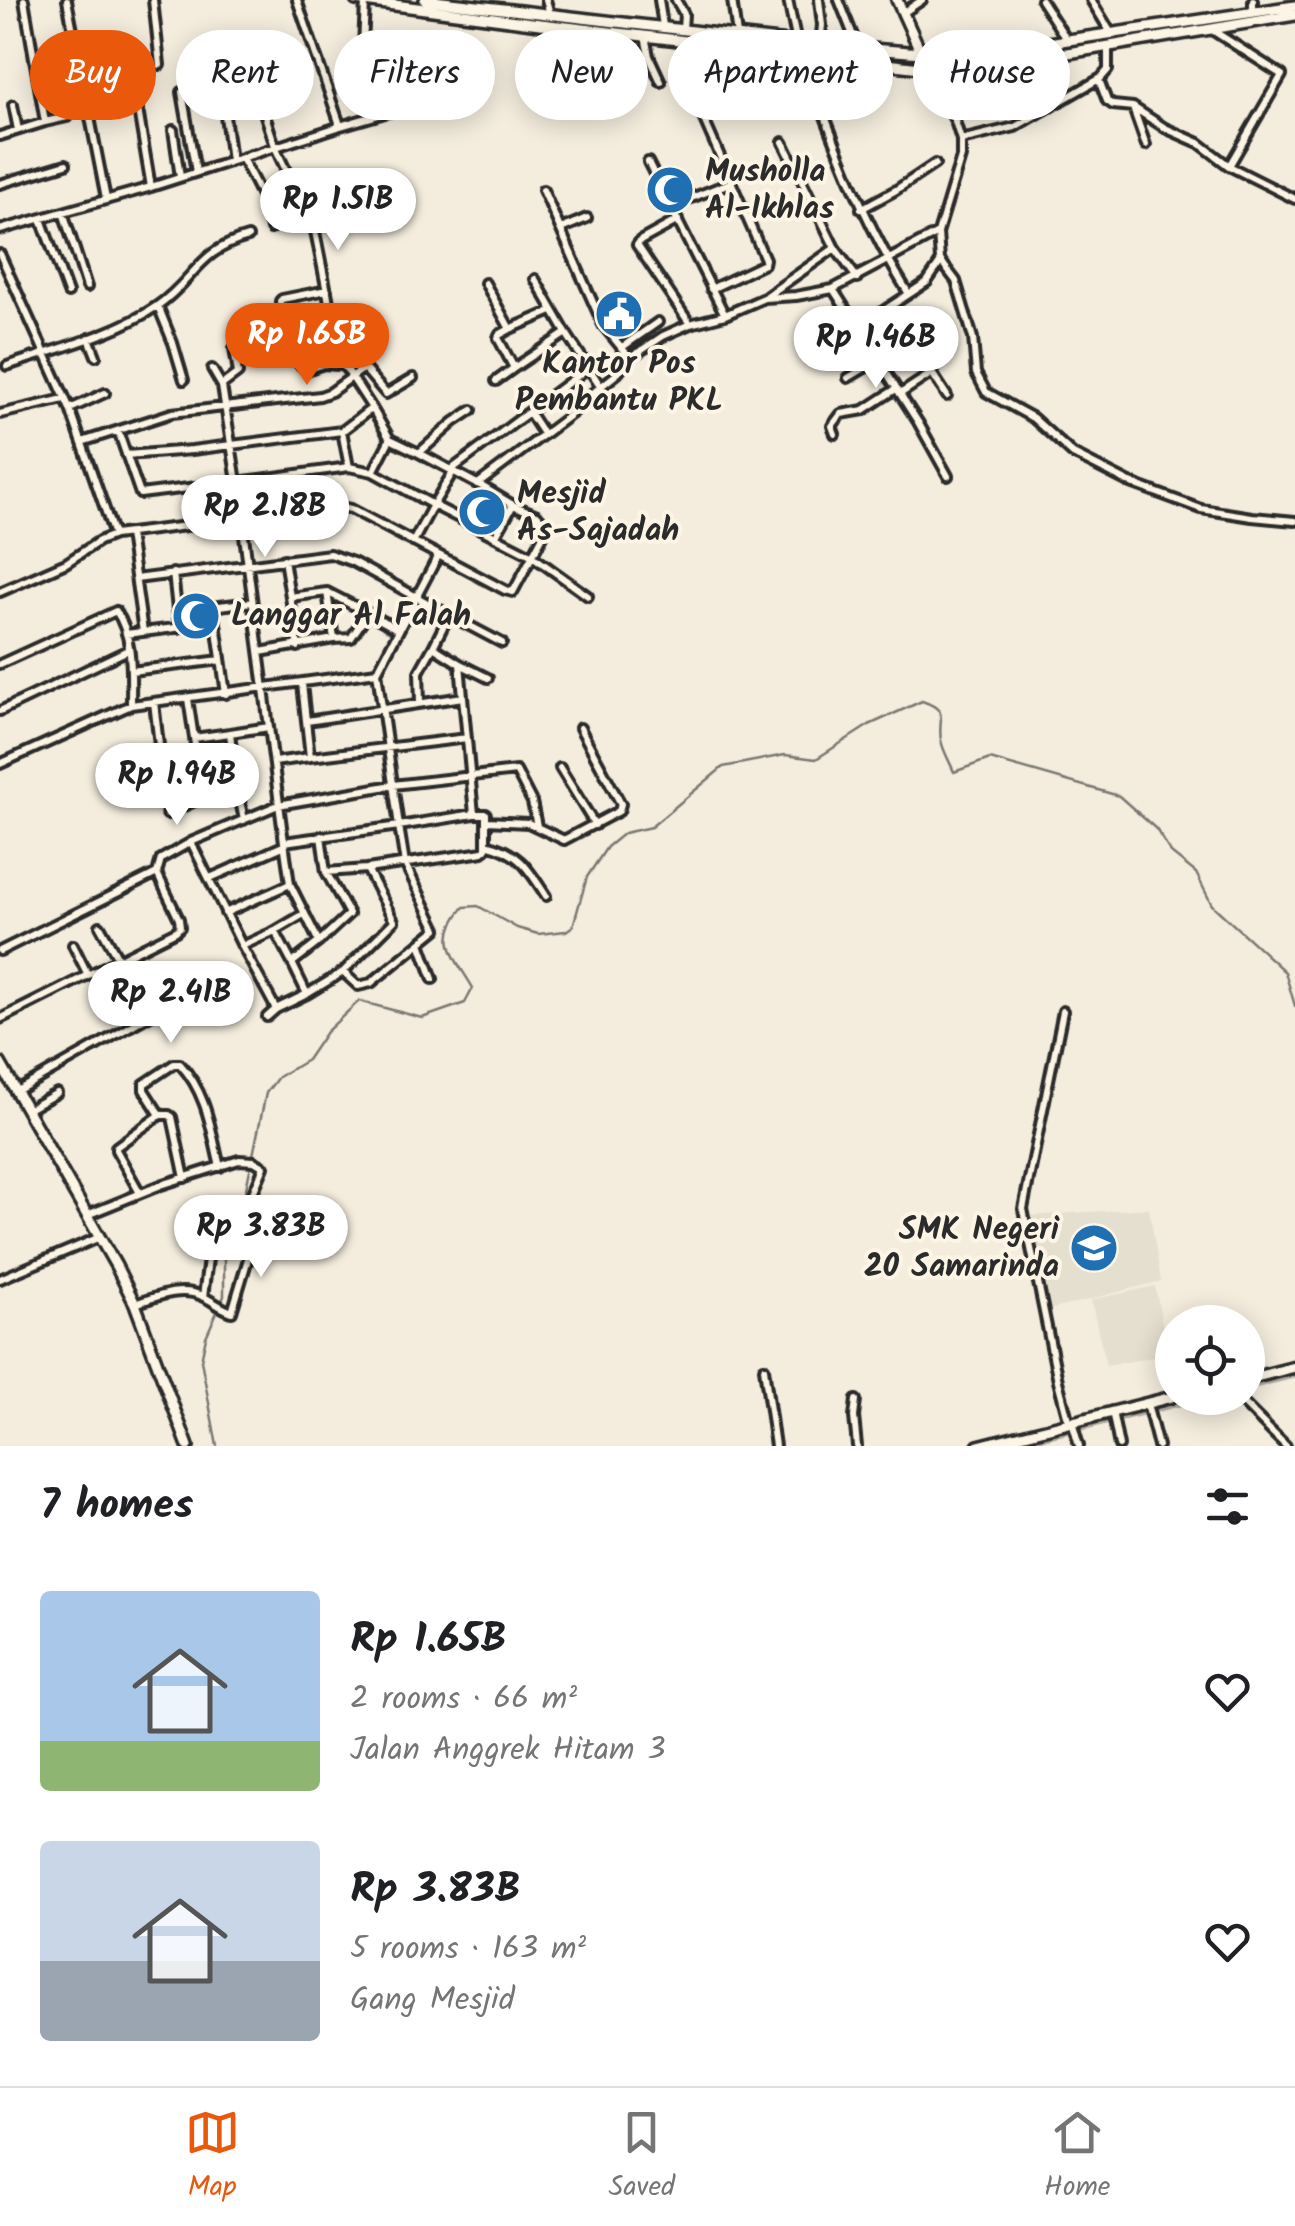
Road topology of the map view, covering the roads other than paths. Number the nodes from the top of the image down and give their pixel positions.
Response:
1 (24, 0) edge
2 (67, 0) edge
3 (153, 0) edge
4 (297, 0) edge
5 (425, 0) edge
6 (546, 0) edge
7 (659, 0) edge
8 (676, 0) edge
9 (732, 0) edge
10 (788, 0) edge
11 (819, 0) edge
12 (840, 0) edge
13 (898, 0) edge
14 (922, 0) edge
15 (1042, 0) edge
16 (1090, 0) edge
17 (1254, 0) edge
18 (360, 1) edge
19 (1290, 4) edge
20 (1253, 12) junction
21 (904, 13) junction
22 (550, 14) junction
23 (1295, 15) edge
24 (532, 18) junction
25 (545, 25) junction
26 (663, 26) junction
27 (684, 28) junction
28 (73, 30) edge
29 (361, 30) edge
30 (547, 30) edge
31 (594, 30) edge
32 (699, 30) edge
33 (736, 30) edge
34 (794, 30) edge
35 (822, 30) edge
36 (851, 30) edge
37 (1061, 30) edge
38 (1211, 30) junction
39 (913, 35) edge
40 (1138, 36) junction
41 (1070, 40) edge
42 (1110, 40) junction
43 (1070, 50) edge
44 (648, 52) edge
45 (160, 65) dead end
46 (1099, 80) junction
47 (660, 82) dead end
48 (13, 105) dead end
49 (1133, 108) junction
50 (54, 120) edge
51 (91, 120) edge
52 (139, 120) edge
53 (187, 120) edge
54 (226, 120) edge
55 (266, 120) edge
56 (360, 120) edge
57 (705, 120) edge
58 (827, 120) edge
59 (954, 120) edge
60 (45, 122) junction
61 (339, 126) junction
62 (18, 130) junction
63 (172, 130) dead end
64 (0, 136) edge
65 (961, 140) junction
66 (784, 142) dead end
67 (1146, 145) dead end
68 (276, 149) junction
69 (242, 158) junction
70 (231, 161) junction
71 (648, 162) dead end
72 (66, 164) dead end
73 (935, 164) dead end
74 (1229, 166) junction
75 (196, 172) junction
76 (180, 178) junction
77 (732, 182) junction
78 (0, 184) edge
79 (150, 187) junction
80 (544, 190) dead end
81 (106, 199) junction
82 (1295, 199) edge
83 (672, 206) junction
84 (862, 209) junction
85 (64, 212) junction
86 (587, 218) dead end
87 (41, 219) junction
88 (678, 220) junction
89 (271, 229) dead end
90 (561, 229) junction
91 (0, 230) edge
92 (938, 233) junction
93 (248, 238) dead end
94 (836, 248) junction
95 (0, 254) edge
96 (888, 261) junction
97 (941, 262) junction
98 (856, 278) junction
99 (535, 279) dead end
100 (485, 283) dead end
101 (87, 287) dead end
102 (833, 288) junction
103 (711, 289) junction
104 (327, 290) junction
105 (68, 294) dead end
106 (909, 294) junction
107 (764, 298) junction
108 (158, 306) junction
109 (889, 308) junction
110 (281, 311) dead end
111 (552, 311) junction
112 (725, 315) junction
113 (658, 322) dead end
114 (690, 324) junction
115 (857, 328) junction
116 (510, 330) junction
117 (566, 334) junction
118 (89, 338) junction
119 (234, 348) dead end
120 (620, 348) junction
121 (44, 353) junction
122 (96, 356) dead end
123 (630, 358) junction
124 (295, 360) dead end
125 (878, 360) junction
126 (342, 365) junction
127 (7, 366) dead end
128 (514, 368) junction
129 (588, 368) junction
130 (212, 369) dead end
131 (932, 373) junction
132 (352, 378) junction
133 (413, 378) dead end
134 (848, 378) dead end
135 (184, 380) dead end
136 (496, 381) dead end
137 (222, 385) junction
138 (601, 387) junction
139 (560, 390) junction
140 (898, 392) junction
141 (104, 393) dead end
142 (947, 396) dead end
143 (64, 399) junction
144 (226, 407) junction
145 (372, 408) junction
146 (70, 409) junction
147 (472, 410) dead end
148 (529, 412) junction
149 (574, 412) junction
150 (0, 414) edge
151 (118, 430) junction
152 (342, 430) junction
153 (835, 434) dead end
154 (544, 435) junction
155 (390, 439) junction
156 (82, 442) junction
157 (232, 445) junction
158 (419, 453) junction
159 (126, 456) junction
160 (349, 468) junction
161 (452, 471) junction
162 (373, 472) junction
163 (948, 476) dead end
164 (237, 482) junction
165 (478, 484) junction
166 (433, 505) junction
167 (513, 505) junction
168 (242, 520) junction
169 (1295, 521) edge
170 (129, 534) junction
171 (114, 536) junction
172 (495, 536) junction
173 (413, 542) junction
174 (532, 555) junction
175 (438, 556) junction
176 (284, 558) junction
177 (247, 563) junction
178 (173, 573) junction
179 (136, 578) junction
180 (0, 592) edge
181 (327, 592) junction
182 (290, 596) junction
183 (588, 596) dead end
184 (417, 597) junction
185 (252, 602) junction
186 (214, 606) junction
187 (178, 611) junction
188 (368, 612) junction
189 (450, 615) junction
190 (216, 623) junction
191 (179, 628) junction
192 (399, 630) junction
193 (143, 632) junction
194 (126, 634) junction
195 (334, 639) junction
196 (502, 643) dead end
197 (298, 647) junction
198 (433, 648) junction
199 (128, 650) junction
200 (260, 652) junction
201 (221, 660) junction
202 (0, 664) edge
203 (460, 664) junction
204 (130, 672) junction
205 (377, 672) junction
206 (488, 678) dead end
207 (302, 684) junction
208 (263, 689) junction
209 (226, 694) junction
210 (463, 697) junction
211 (188, 699) junction
212 (154, 702) junction
213 (420, 702) junction
214 (131, 705) junction
215 (383, 708) junction
216 (0, 711) edge
217 (307, 720) junction
218 (269, 727) junction
219 (580, 728) dead end
220 (230, 733) junction
221 (194, 738) junction
222 (467, 738) junction
223 (388, 747) junction
224 (310, 757) junction
225 (274, 762) junction
226 (0, 764) edge
227 (560, 768) dead end
228 (470, 776) junction
229 (236, 782) junction
230 (393, 785) junction
231 (203, 797) junction
232 (278, 805) junction
233 (474, 814) junction
234 (244, 820) junction
235 (487, 821) junction
236 (594, 825) junction
237 (399, 826) junction
238 (537, 826) junction
239 (320, 836) junction
240 (191, 842) junction
241 (284, 844) junction
242 (486, 844) junction
243 (405, 864) junction
244 (367, 869) junction
245 (326, 872) junction
246 (157, 873) junction
247 (210, 878) junction
248 (290, 884) junction
249 (546, 896) dead end
250 (225, 913) junction
251 (304, 914) junction
252 (100, 926) dead end
253 (275, 931) junction
254 (318, 942) junction
255 (420, 943) junction
256 (73, 944) dead end
257 (242, 946) junction
258 (0, 951) edge
259 (118, 960) junction
260 (292, 963) junction
261 (342, 972) junction
262 (88, 975) junction
263 (433, 979) dead end
264 (191, 994) dead end
265 (307, 994) junction
266 (276, 1009) junction
267 (1063, 1011) dead end
268 (267, 1017) dead end
269 (0, 1019) edge
270 (0, 1064) edge
271 (16, 1092) junction
272 (56, 1093) dead end
273 (26, 1110) junction
274 (160, 1115) junction
275 (220, 1167) junction
276 (184, 1178) junction
277 (140, 1194) junction
278 (247, 1207) dead end
279 (87, 1215) junction
280 (100, 1237) junction
281 (254, 1242) dead end
282 (210, 1244) dead end
283 (0, 1279) edge
284 (203, 1297) junction
285 (135, 1304) junction
286 (1295, 1366) edge
287 (764, 1368) dead end
288 (1265, 1374) edge
289 (856, 1400) dead end
290 (1155, 1401) edge
291 (1147, 1403) junction
292 (1112, 1411) junction
293 (1255, 1415) edge
294 (1070, 1423) junction
295 (188, 1446) edge
296 (775, 1446) edge
297 (857, 1446) edge
298 (978, 1446) edge
299 (1078, 1446) edge
300 (1119, 1446) edge
301 (1158, 1446) edge
302 (1286, 1446) edge

1 - 60 street
2 - 28 street
3 - 45 street
4 - 61 street
5 - 24 main road
6 - 22 street
7 - 26 street
8 - 27 street
9 - 33 street
10 - 34 street
11 - 35 street
12 - 36 street
13 - 21 main road
14 - 21 street
15 - 37 street
16 - 42 street
17 - 20 street
18 - 24 main road
18 - 29 street
19 - 20 main road
20 - 40 main road
21 - 39 main road
22 - 24 main road
22 - 26 main road
23 - 38 main road
24 - 25 main road
25 - 30 street
25 - 31 main road
26 - 27 main road
27 - 32 main road
38 - 40 main road
38 - 74 street
40 - 42 main road
41 - 42 main road
42 - 43 main road
42 - 46 street
44 - 47 street
46 - 49 street
46 - 65 street
48 - 62 street
49 - 67 street
49 - 74 street
50 - 60 street
51 - 81 street
52 - 79 street
53 - 75 street
54 - 70 street
55 - 68 street
56 - 61 street
57 - 77 street
58 - 84 street
59 - 65 street
60 - 62 street
61 - 68 street
62 - 64 street
63 - 76 street
65 - 92 street
66 - 94 street
68 - 69 street
68 - 104 street
69 - 70 street
69 - 89 street
70 - 75 street
71 - 83 street
72 - 78 street
73 - 84 street
74 - 82 street
75 - 76 street
76 - 79 street
77 - 83 street
77 - 103 street
79 - 81 street
80 - 90 street
81 - 85 street
83 - 88 street
84 - 96 street
85 - 87 street
85 - 101 street
86 - 90 street
87 - 91 street
87 - 105 street
88 - 103 street
88 - 114 street
90 - 120 street
92 - 96 street
92 - 97 street
93 - 108 street
94 - 98 street
94 - 107 street
95 - 121 street
96 - 98 street
96 - 106 street
97 - 106 street
97 - 169 street
98 - 102 street
99 - 111 street
100 - 116 street
102 - 107 street
102 - 115 street
103 - 112 street
104 - 110 street
104 - 126 street
106 - 109 street
107 - 112 street
108 - 118 street
108 - 135 street
109 - 115 street
109 - 131 street
111 - 116 street
111 - 117 street
112 - 114 street
113 - 120 street
114 - 123 street
115 - 125 street
116 - 128 street
117 - 128 street
117 - 129 street
118 - 121 street
118 - 122 street
119 - 137 street
120 - 123 street
121 - 127 street
121 - 143 street
123 - 138 street
124 - 126 street
125 - 134 street
125 - 140 street
126 - 132 street
128 - 136 street
129 - 138 street
129 - 139 street
130 - 137 street
131 - 140 street
131 - 142 street
132 - 133 street
132 - 144 street
132 - 145 street
137 - 144 street
138 - 149 street
139 - 148 street
139 - 149 street
140 - 153 street
140 - 163 street
141 - 146 street
143 - 146 street
143 - 150 street
144 - 151 street
144 - 157 street
145 - 152 street
145 - 155 street
146 - 156 street
147 - 158 street
148 - 154 street
148 - 161 street
149 - 154 street
151 - 156 street
151 - 159 street
152 - 157 street
152 - 160 street
154 - 165 street
155 - 158 street
155 - 162 street
156 - 171 street
157 - 159 street
157 - 164 street
158 - 161 street
159 - 164 street
160 - 162 street
160 - 164 street
161 - 165 street
161 - 166 street
162 - 166 street
164 - 168 street
165 - 167 street
166 - 172 street
166 - 173 street
167 - 172 street
167 - 174 street
168 - 170 street
168 - 173 street
168 - 177 street
170 - 171 street
170 - 179 street
171 - 180 street
172 - 174 street
173 - 175 street
174 - 175 street
174 - 183 street
175 - 184 street
176 - 177 street
176 - 182 street
176 - 184 street
177 - 178 street
177 - 185 street
178 - 179 street
178 - 187 street
179 - 193 street
181 - 182 street
181 - 188 street
181 - 195 street
182 - 197 street
184 - 189 street
184 - 192 street
185 - 186 street
185 - 200 street
186 - 187 street
186 - 190 street
187 - 191 street
188 - 192 street
188 - 195 street
189 - 196 street
189 - 198 street
190 - 191 street
190 - 201 street
191 - 193 street
192 - 205 street
193 - 194 street
194 - 199 street
194 - 202 street
195 - 197 street
197 - 200 street
198 - 203 street
198 - 213 street
199 - 204 street
199 - 216 street
200 - 208 street
201 - 204 street
201 - 209 street
203 - 206 street
203 - 210 street
204 - 214 street
205 - 207 street
205 - 215 street
207 - 208 street
207 - 217 street
208 - 209 street
208 - 218 street
209 - 211 street
210 - 213 street
210 - 222 street
211 - 212 street
211 - 221 street
212 - 214 street
212 - 231 street
213 - 215 street
214 - 226 street
215 - 217 street
215 - 223 street
217 - 224 street
218 - 220 street
218 - 225 street
219 - 236 street
220 - 221 street
220 - 229 street
221 - 231 street
222 - 223 street
222 - 228 street
223 - 224 street
223 - 230 street
224 - 225 street
225 - 232 street
227 - 236 street
228 - 230 street
228 - 233 street
228 - 238 street
229 - 231 street
229 - 234 street
230 - 232 street
230 - 237 street
232 - 234 street
232 - 241 street
233 - 235 street
233 - 237 street
234 - 240 street
235 - 238 street
235 - 242 street
236 - 238 street
237 - 239 street
237 - 243 street
239 - 241 street
239 - 245 street
240 - 246 street
240 - 247 street
241 - 247 street
241 - 248 street
242 - 243 street
242 - 249 street
243 - 244 street
243 - 255 street
244 - 245 street
244 - 261 street
245 - 254 street
246 - 258 street
246 - 259 street
247 - 250 street
248 - 250 street
248 - 251 street
250 - 257 street
251 - 253 street
251 - 254 street
252 - 259 street
253 - 257 street
253 - 260 street
254 - 260 street
255 - 261 street
255 - 263 street
256 - 262 street
257 - 266 street
259 - 262 street
260 - 265 street
261 - 265 street
262 - 269 street
264 - 271 street
265 - 266 street
266 - 268 street
267 - 294 street
270 - 271 main road
271 - 273 main road
272 - 273 street
273 - 279 main road
274 - 275 street
274 - 276 street
274 - 277 street
275 - 276 street
275 - 278 street
276 - 277 street
277 - 279 street
279 - 280 main road
280 - 283 street
280 - 285 main road
281 - 284 street
282 - 284 street
284 - 285 street
285 - 295 main road
286 - 288 main road
287 - 296 street
289 - 297 street
290 - 291 main road
291 - 292 main road
291 - 301 street
292 - 294 main road
292 - 300 street
293 - 302 street
294 - 298 main road
294 - 299 street

